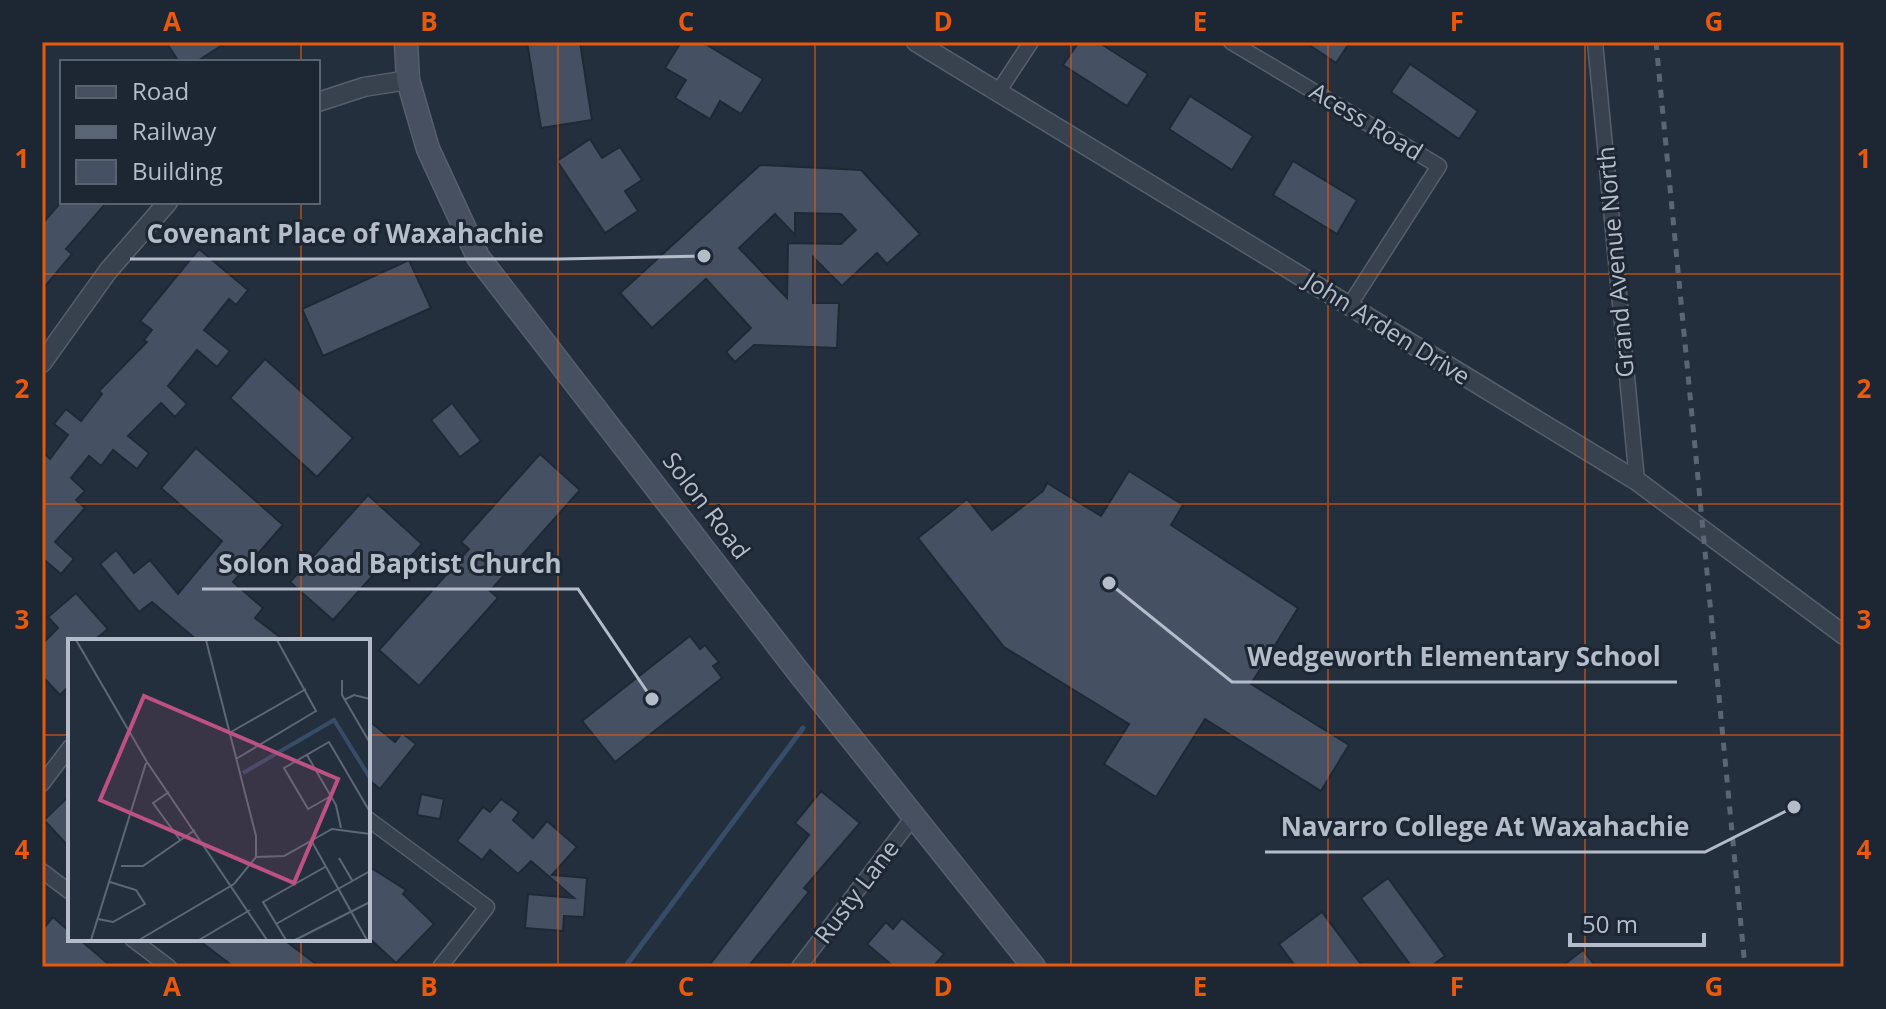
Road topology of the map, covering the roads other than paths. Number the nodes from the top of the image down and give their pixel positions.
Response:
1 (406, 42) edge
2 (916, 42) edge
3 (1031, 42) edge
4 (1231, 42) edge
5 (1595, 42) edge
6 (408, 80) junction
7 (998, 92) junction
8 (320, 101) edge
9 (166, 204) edge
10 (1349, 306) junction
11 (42, 363) edge
12 (1637, 481) junction
13 (1844, 635) edge
14 (68, 750) edge
15 (42, 784) edge
16 (914, 816) junction
17 (370, 820) edge
18 (42, 871) edge
19 (68, 890) edge
20 (135, 941) edge
21 (169, 967) edge
22 (440, 967) edge
23 (799, 967) edge
24 (1034, 967) edge

1 - 6 main road, Solon Road
2 - 7 street, John Arden Drive
3 - 7 street
4 - 10 street, Acess Road
5 - 12 street, Grand Avenue North
6 - 8 street
6 - 16 main road, Solon Road
7 - 10 street, John Arden Drive
9 - 11 street
10 - 12 street, John Arden Drive
12 - 13 street, John Arden Drive
14 - 15 street
16 - 23 street, Rusty Lane
16 - 24 main road, Solon Road
17 - 22 street
18 - 19 street
20 - 21 street

